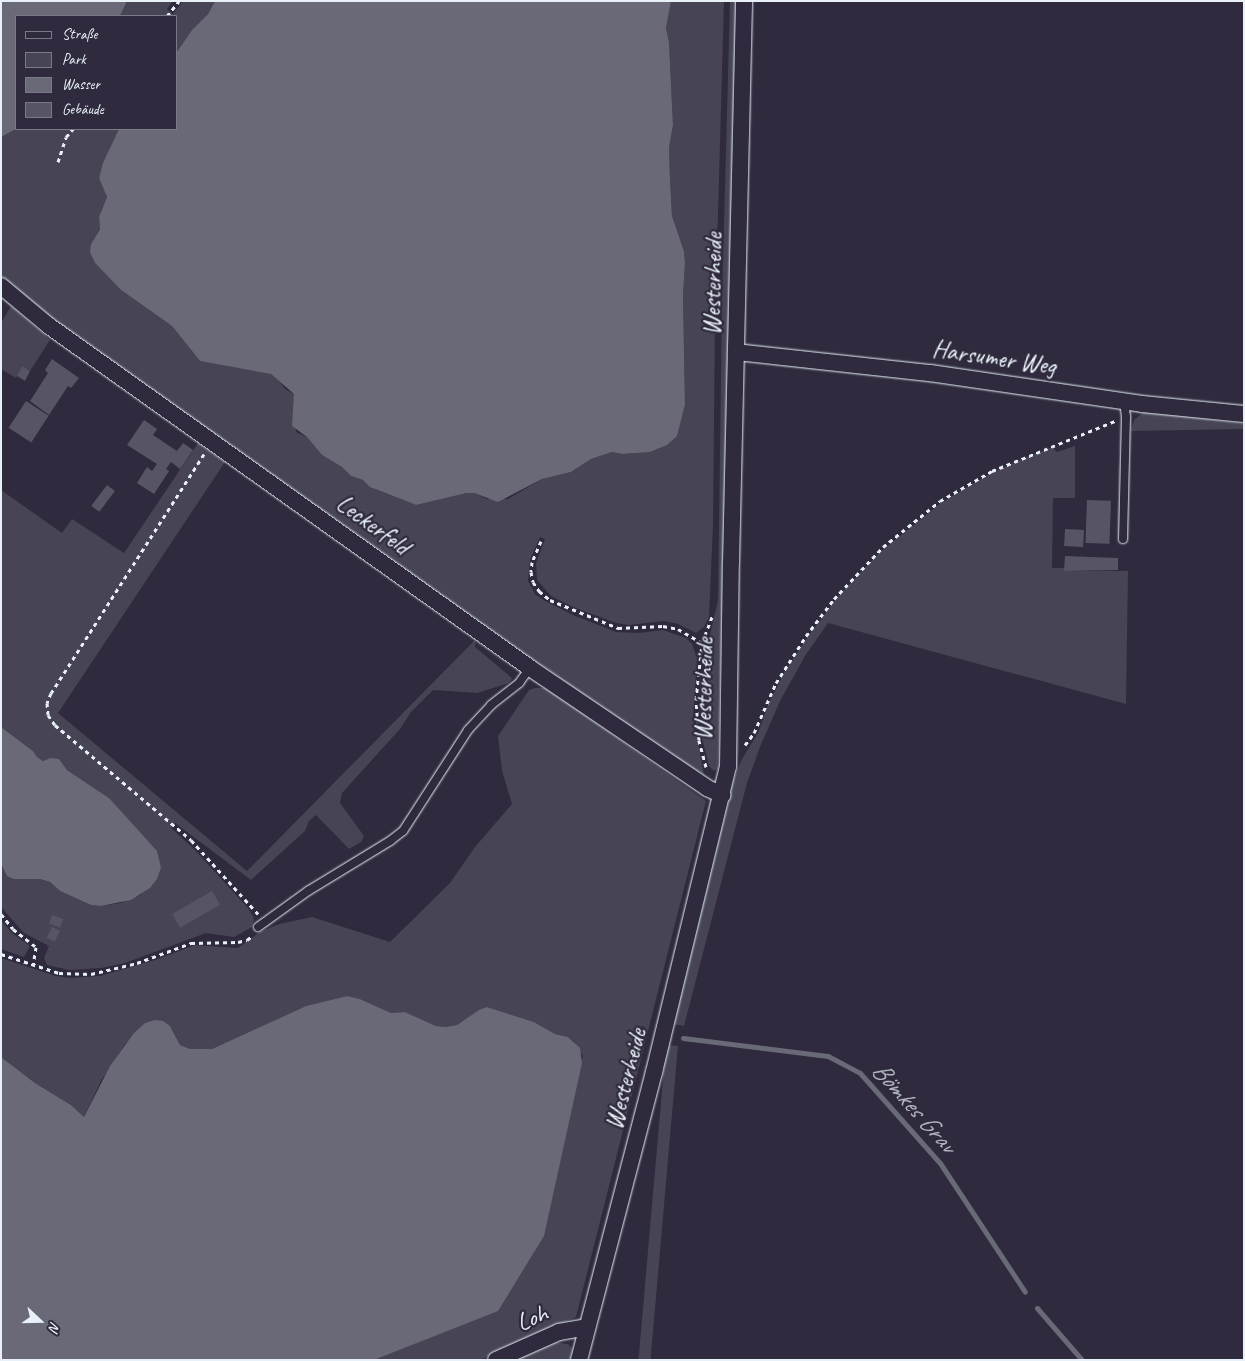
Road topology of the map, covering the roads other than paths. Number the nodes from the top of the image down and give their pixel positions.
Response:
1 (744, 1) edge
2 (1, 286) edge
3 (736, 352) junction
4 (1125, 409) junction
5 (1244, 414) edge
6 (1123, 539) dead end
7 (530, 668) junction
8 (723, 796) junction
9 (258, 927) road end
10 (588, 1326) junction
11 (496, 1360) edge
12 (578, 1360) edge

1 - 3 street, Westerheide
2 - 7 street, Leckerfeld
3 - 4 street, Harsumer Weg
3 - 8 street, Westerheide
4 - 5 street, Harsumer Weg
4 - 6 lane
7 - 8 street, Leckerfeld
7 - 9 lane
8 - 10 street, Westerheide
10 - 11 street, Loh
10 - 12 street, Westerheide

